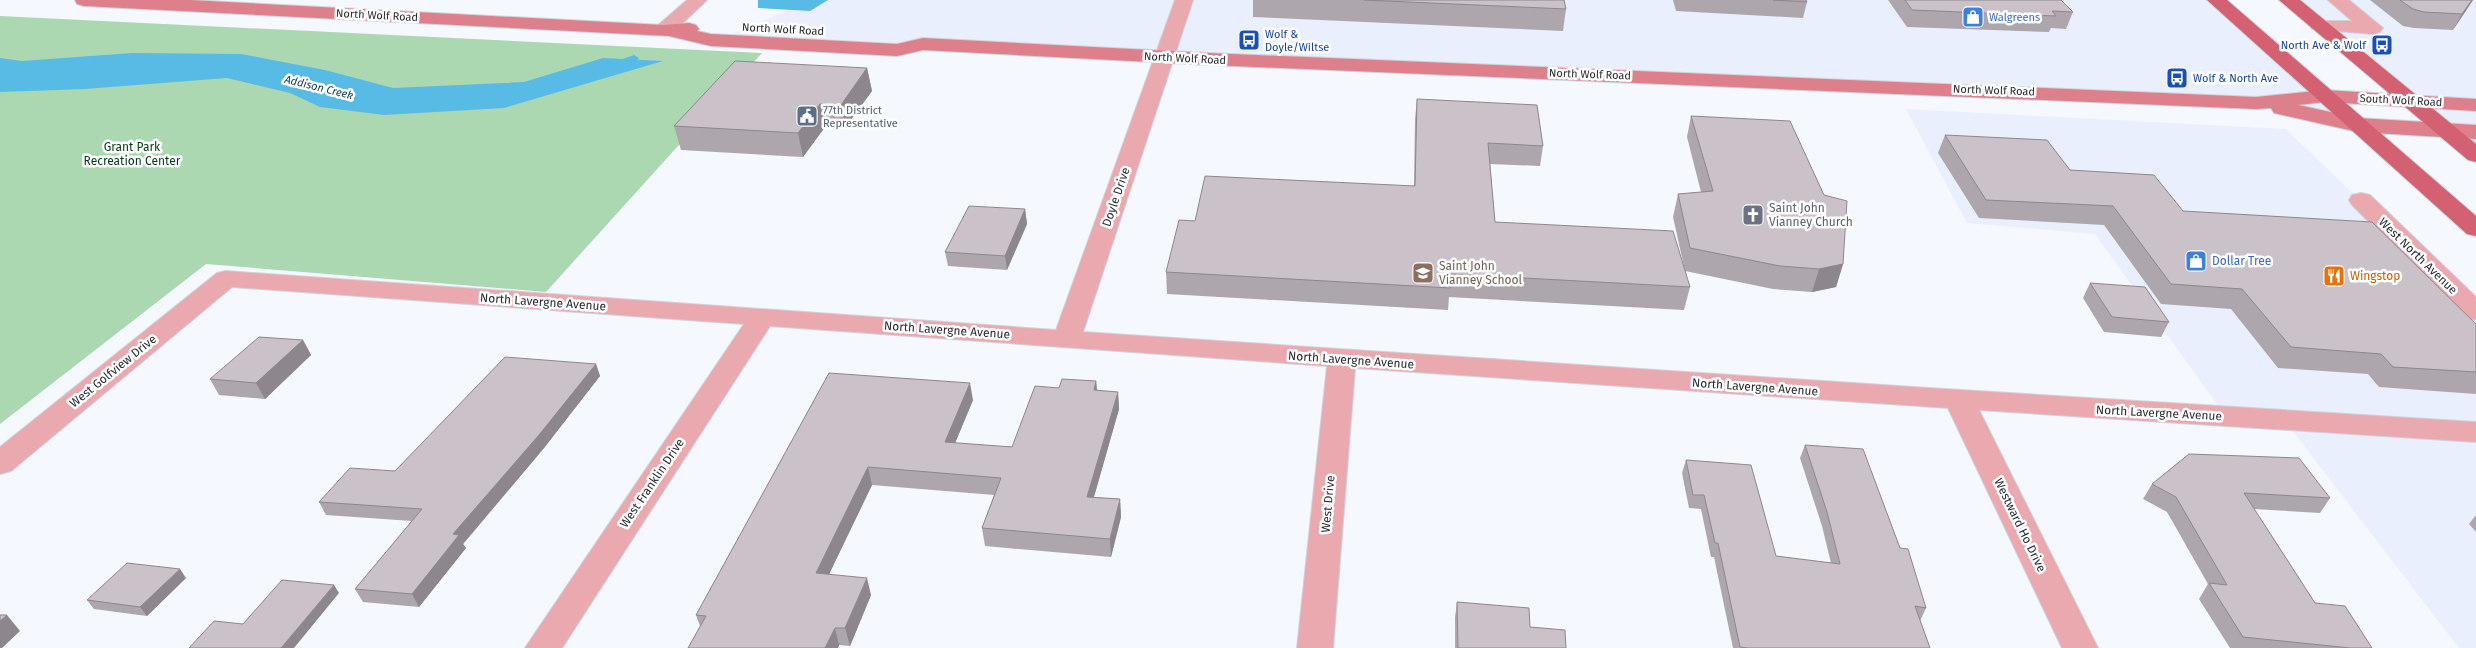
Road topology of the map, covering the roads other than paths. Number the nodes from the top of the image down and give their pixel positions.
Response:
1 (84, 0) edge
2 (698, 0) edge
3 (1184, 0) edge
4 (2216, 0) edge
5 (2288, 0) edge
6 (2338, 0) edge
7 (2319, 25) junction
8 (667, 31) junction
9 (1165, 57) junction
10 (2326, 96) junction
11 (2410, 101) junction
12 (2256, 102) junction
13 (2476, 105) edge
14 (2358, 125) junction
15 (2446, 130) junction
16 (2476, 132) edge
17 (2476, 155) edge
18 (2360, 200) dead end
19 (2476, 229) edge
20 (226, 278) joint
21 (2476, 312) edge
22 (762, 318) junction
23 (1067, 338) junction
24 (1342, 359) junction
25 (1959, 401) junction
26 (2476, 432) edge
27 (0, 463) edge
28 (543, 648) edge
29 (1315, 648) edge
30 (2080, 648) edge

1 - 8 main road, North Wolf Road
2 - 8 street
3 - 9 street, Doyle Drive
4 - 10 main road
5 - 7 main road
6 - 7 street
7 - 11 main road
8 - 9 main road, North Wolf Road
9 - 12 main road, North Wolf Road
9 - 23 street, Doyle Drive
10 - 11 main road, South Wolf Road
10 - 12 main road, North Wolf Road
10 - 14 main road
11 - 13 main road, South Wolf Road
11 - 15 main road
12 - 14 main road, North Wolf Road
14 - 15 main road
14 - 19 main road
15 - 16 main road
15 - 17 main road
18 - 21 street, West North Avenue
20 - 22 street, North Lavergne Avenue
20 - 27 street, West Golfview Drive
22 - 23 street, North Lavergne Avenue
22 - 28 street, West Franklin Drive
23 - 24 street, North Lavergne Avenue
24 - 25 street, North Lavergne Avenue
24 - 29 street, West Drive
25 - 26 street, North Lavergne Avenue
25 - 30 street, Westward Ho Drive

